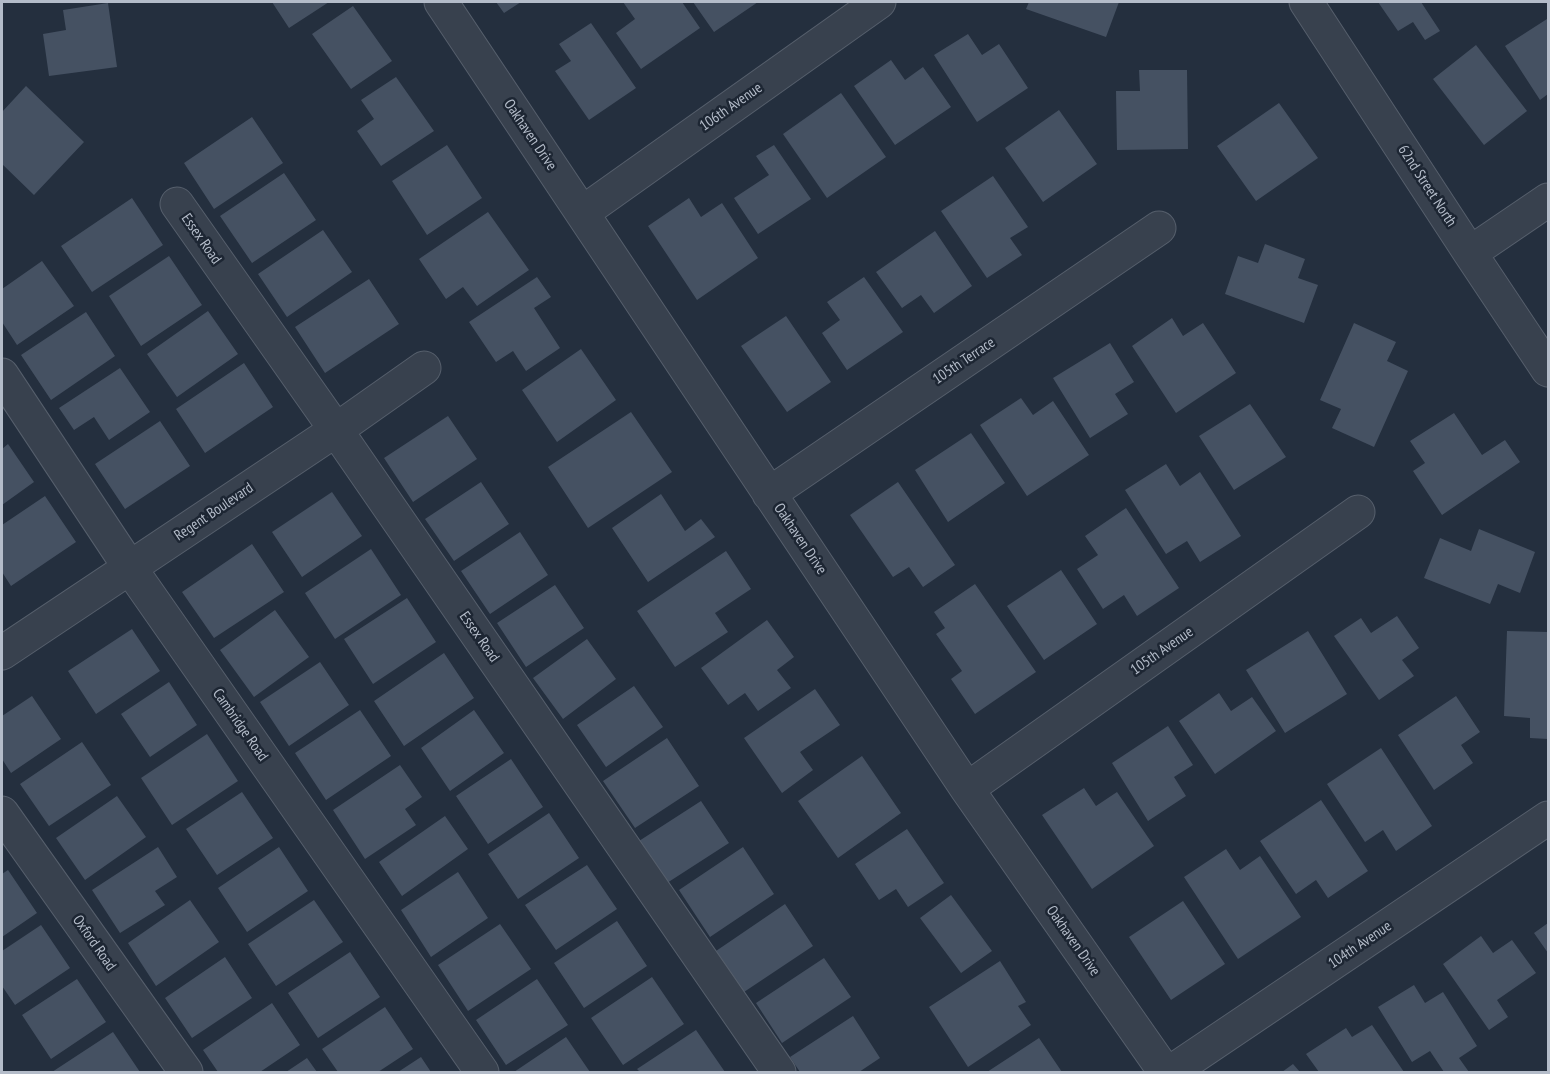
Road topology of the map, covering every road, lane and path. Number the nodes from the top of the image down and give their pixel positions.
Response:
1 (441, 2) edge
2 (879, 2) edge
3 (1306, 2) edge
4 (1548, 200) edge
5 (177, 204) dead end
6 (582, 213) junction
7 (1159, 228) dead end
8 (1470, 253) junction
9 (424, 368) dead end
10 (1548, 370) edge
11 (2, 375) edge
12 (336, 430) junction
13 (770, 494) junction
14 (1358, 512) dead end
15 (130, 568) junction
16 (2, 653) edge
17 (967, 789) junction
18 (2, 813) edge
19 (1548, 818) edge
20 (186, 1072) edge
21 (482, 1072) edge
22 (779, 1072) edge
23 (1165, 1072) edge
24 (1170, 1072) edge

1 - 6 street, Oakhaven Drive
2 - 6 street, 106th Avenue
3 - 8 street, 62nd Street North
4 - 8 street
5 - 12 street, Essex Road
6 - 13 street, Oakhaven Drive
7 - 13 street, 105th Terrace
8 - 10 street, 62nd Street North
9 - 12 street, Regent Boulevard
11 - 15 street, Cambridge Road
12 - 15 street, Regent Boulevard
12 - 22 street, Essex Road
13 - 17 street, Oakhaven Drive
14 - 17 street, 105th Avenue
15 - 16 street, Regent Boulevard
15 - 21 street, Cambridge Road
17 - 23 street, Oakhaven Drive
18 - 20 street, Oxford Road
19 - 24 street, 104th Avenue

